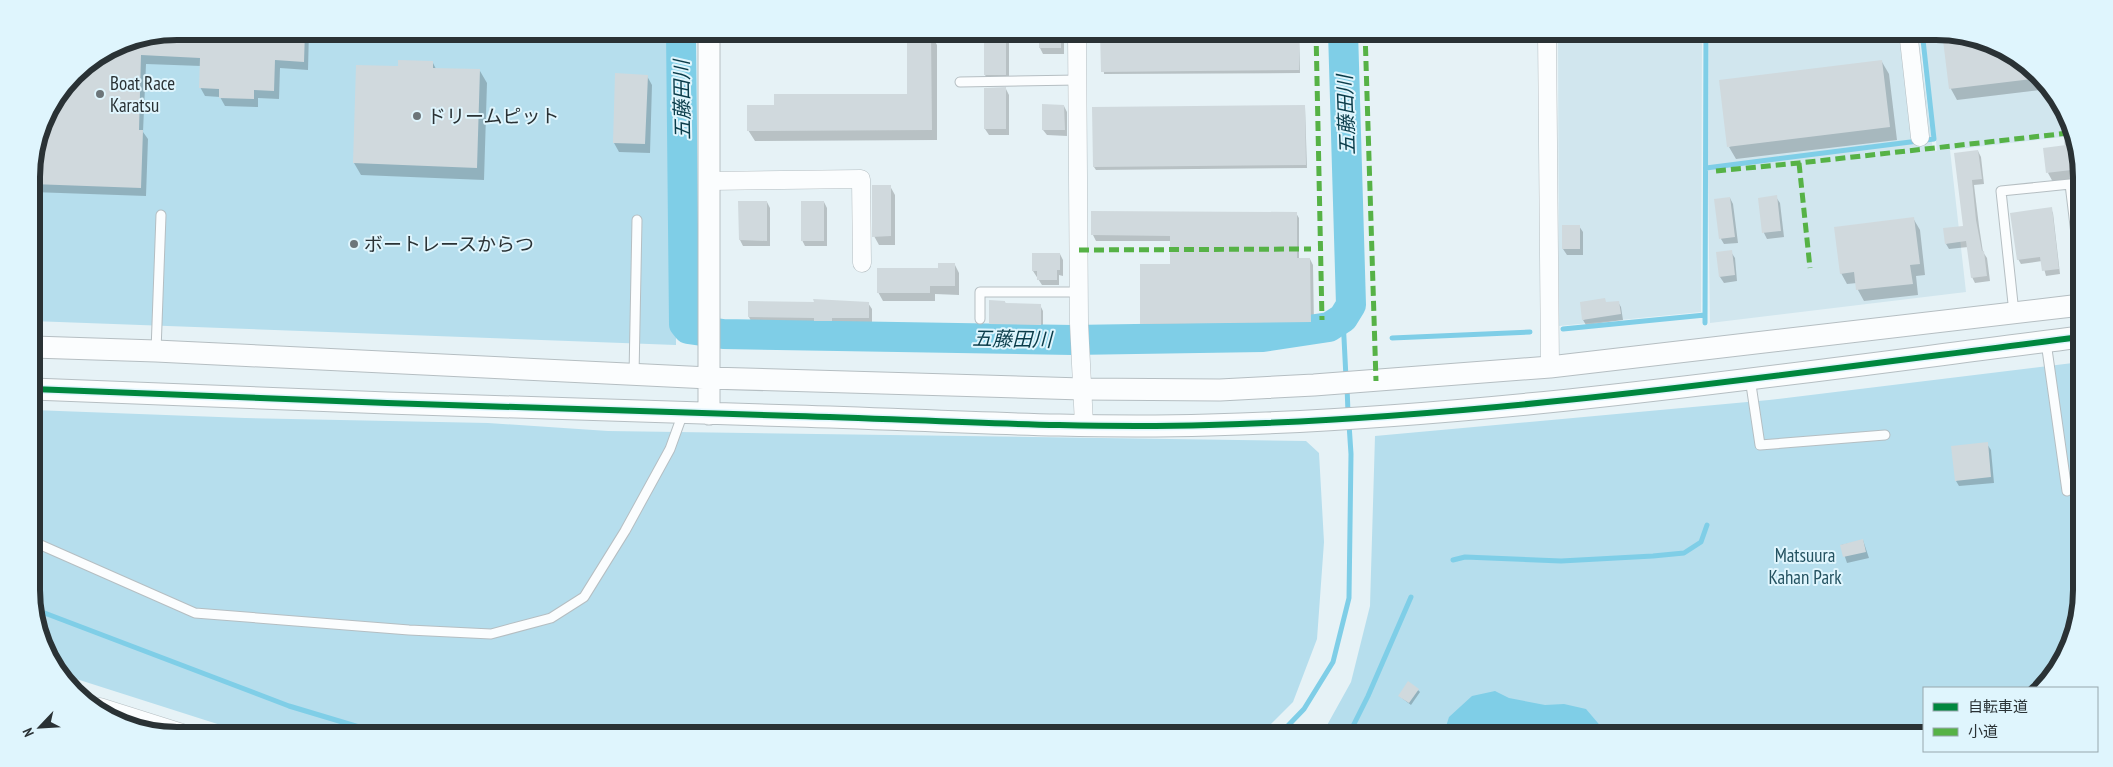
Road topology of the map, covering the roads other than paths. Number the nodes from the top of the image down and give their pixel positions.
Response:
1 (709, 40) edge
2 (1078, 40) edge
3 (1547, 40) edge
4 (1909, 40) edge
5 (1078, 80) junction
6 (960, 82) dead end
7 (1920, 137) dead end
8 (709, 181) junction
9 (2073, 209) edge
10 (161, 215) dead end
11 (637, 220) dead end
12 (862, 264) dead end
13 (1079, 292) junction
14 (2073, 306) edge
15 (2014, 313) junction
16 (980, 319) dead end
17 (2073, 338) edge
18 (2046, 342) junction
19 (40, 348) edge
20 (156, 351) junction
21 (1550, 367) junction
22 (634, 375) junction
23 (709, 378) junction
24 (1750, 378) junction
25 (40, 389) edge
26 (1082, 390) junction
27 (683, 413) junction
28 (708, 414) junction
29 (1084, 425) junction
30 (1885, 435) dead end
31 (2067, 491) dead end
32 (40, 545) edge
33 (118, 714) edge
34 (159, 726) edge

1 - 8 street
2 - 5 street
3 - 21 street
4 - 7 street
5 - 6 lane
5 - 13 street
8 - 12 street
8 - 23 street
9 - 15 lane
10 - 20 lane
11 - 22 lane
13 - 16 lane
13 - 26 street
14 - 15 street
15 - 21 street
17 - 18 street
18 - 24 street
18 - 31 lane
19 - 20 street
20 - 22 street
21 - 26 street
22 - 23 street
23 - 26 street
23 - 28 street
24 - 29 street
24 - 30 lane
25 - 27 street
26 - 29 street
27 - 28 street
27 - 32 lane
28 - 29 street
33 - 34 street

